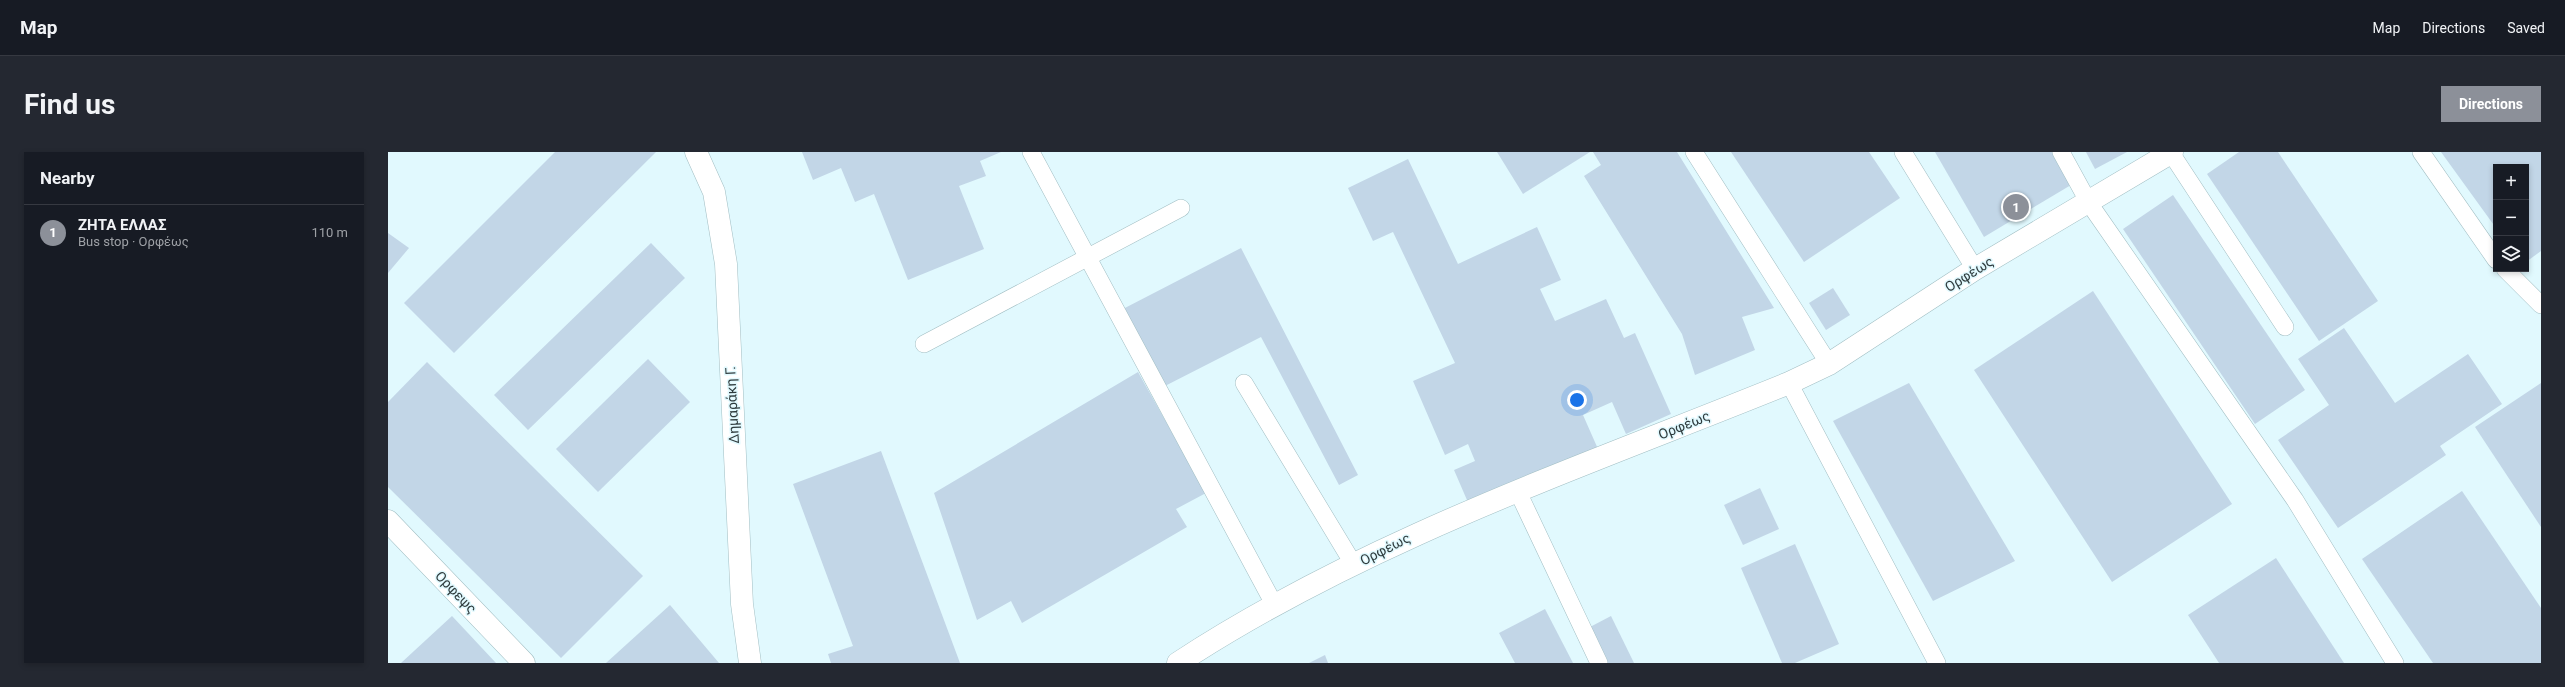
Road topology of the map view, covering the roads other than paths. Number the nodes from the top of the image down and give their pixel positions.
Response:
1 (696, 152) edge
2 (1030, 152) edge
3 (1694, 152) edge
4 (1903, 152) edge
5 (2062, 152) edge
6 (2172, 152) edge
7 (2421, 152) edge
8 (2089, 203) junction
9 (1181, 208) dead end
10 (2493, 256) edge
11 (1088, 257) junction
12 (1975, 269) junction
13 (2508, 272) edge
14 (2541, 305) edge
15 (2285, 327) dead end
16 (924, 344) dead end
17 (1829, 364) junction
18 (1244, 383) dead end
19 (1789, 383) junction
20 (1518, 492) junction
21 (388, 521) edge
22 (1354, 565) junction
23 (1275, 606) junction
24 (524, 663) edge
25 (750, 663) edge
26 (1178, 663) edge
27 (1599, 663) edge
28 (1937, 663) edge
29 (2395, 663) edge

1 - 25 street, Δημαράκη Γ.
2 - 11 lane
3 - 17 lane
4 - 12 lane
5 - 8 lane
6 - 8 street, Ορφέως
6 - 15 lane
7 - 10 lane
8 - 12 street, Ορφέως
8 - 29 lane
9 - 11 lane
11 - 16 lane
11 - 23 lane
12 - 17 street, Ορφέως
13 - 14 lane
17 - 19 street, Ορφέως
18 - 22 lane
19 - 20 street, Ορφέως
19 - 28 lane
20 - 22 street, Ορφέως
20 - 27 lane
21 - 24 street, Ορφεψς
22 - 23 street, Ορφέως
23 - 26 street, Ορφέως

